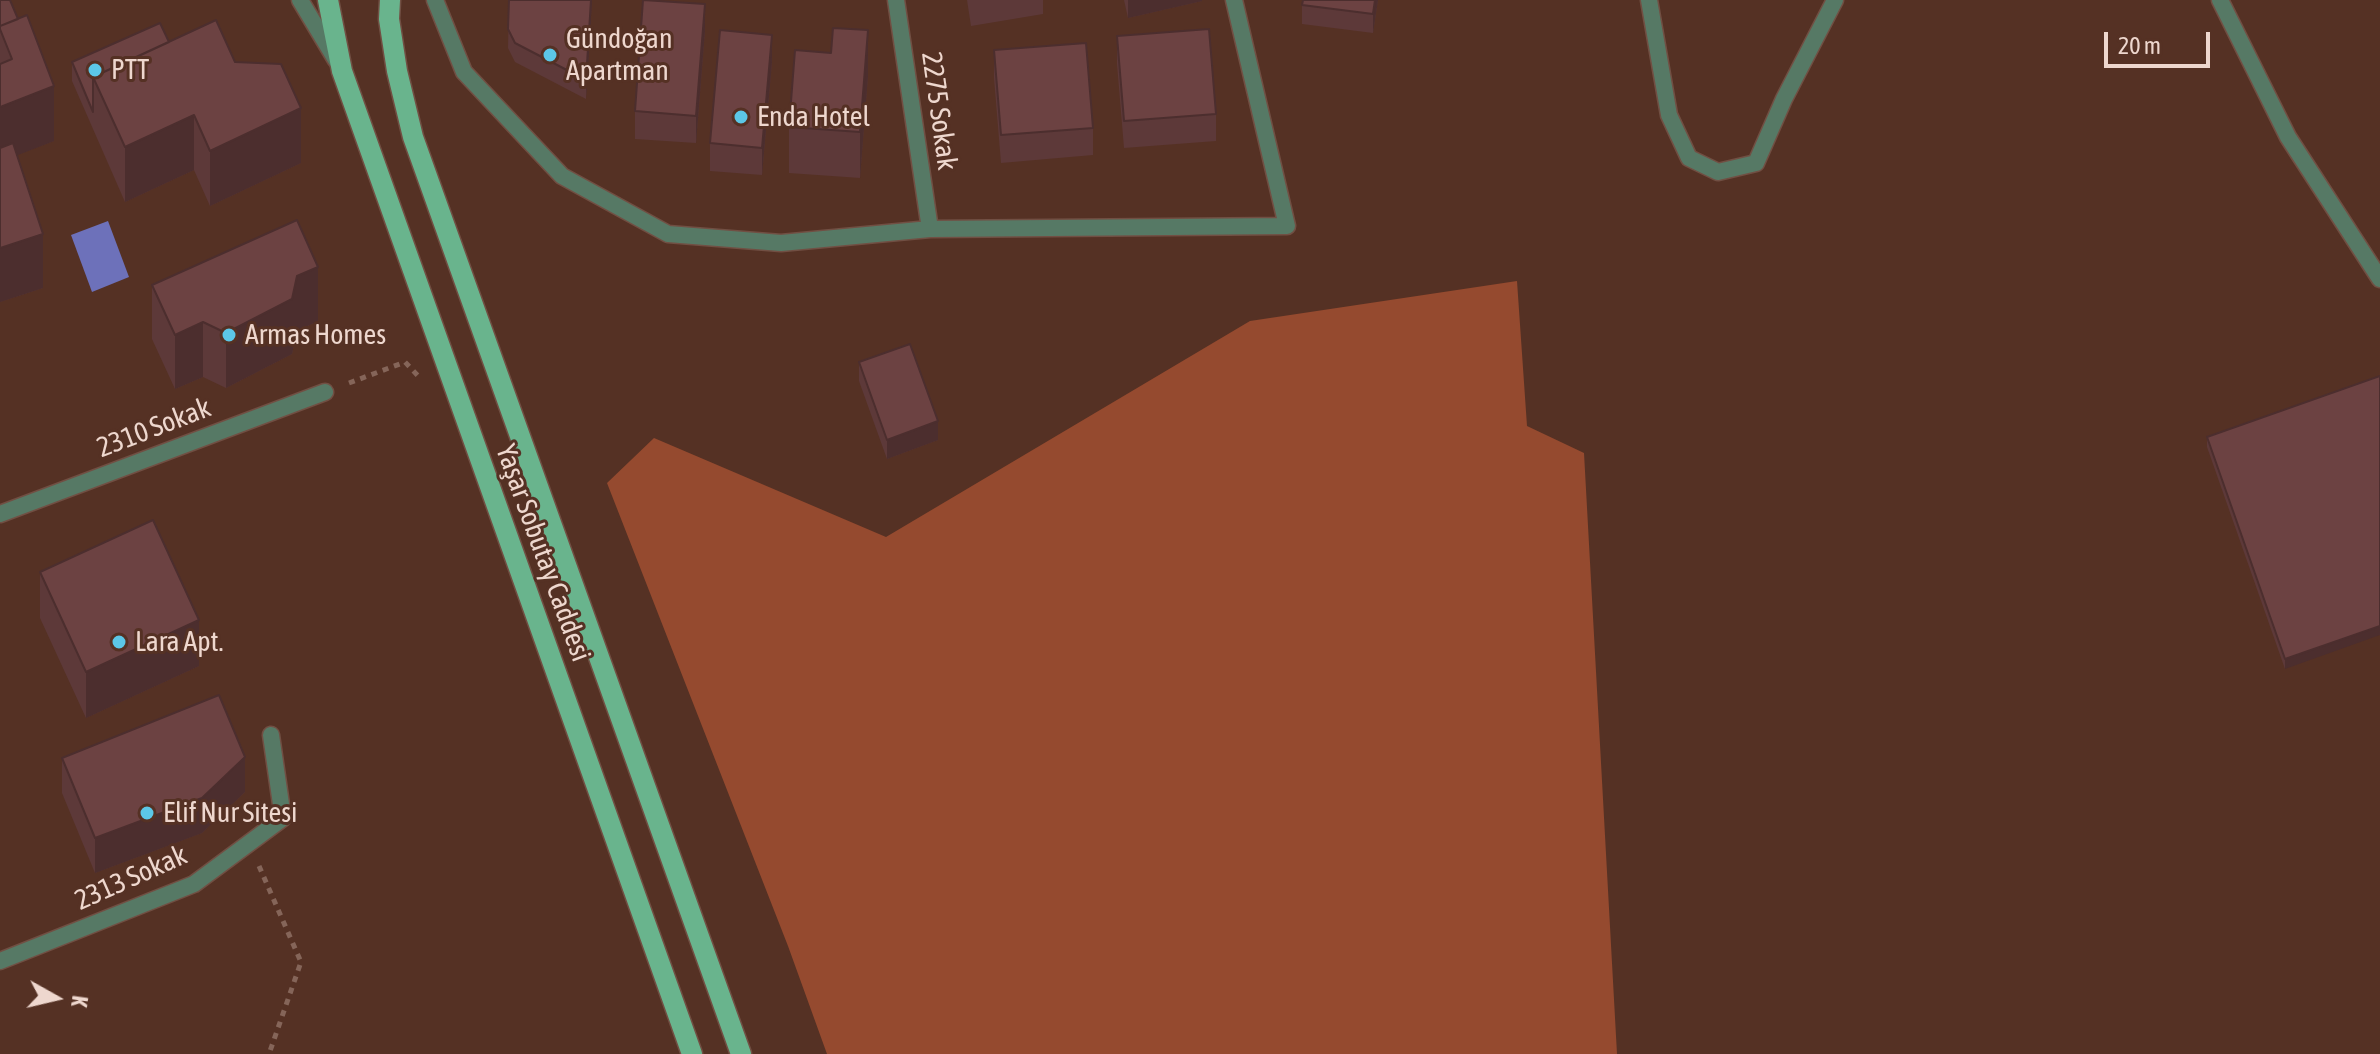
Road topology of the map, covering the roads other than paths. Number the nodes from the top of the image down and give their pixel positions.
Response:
1 (300, 0) edge
2 (328, 0) edge
3 (390, 0) edge
4 (435, 0) edge
5 (896, 0) edge
6 (1234, 0) edge
7 (1649, 0) edge
8 (1835, 0) edge
9 (2220, 0) edge
10 (342, 71) junction
11 (930, 229) junction
12 (2380, 279) edge
13 (325, 392) road end
14 (0, 514) edge
15 (271, 735) dead end
16 (0, 961) edge
17 (692, 1054) edge
18 (741, 1054) edge

1 - 10 street
2 - 10 main road, Yaşar Sobutay Caddesi
3 - 18 main road
4 - 11 street
5 - 11 street, 2275 Sokak
6 - 11 street
7 - 8 street
9 - 12 street
10 - 17 main road, Yaşar Sobutay Caddesi
13 - 14 street, 2310 Sokak
15 - 16 street, 2313 Sokak

